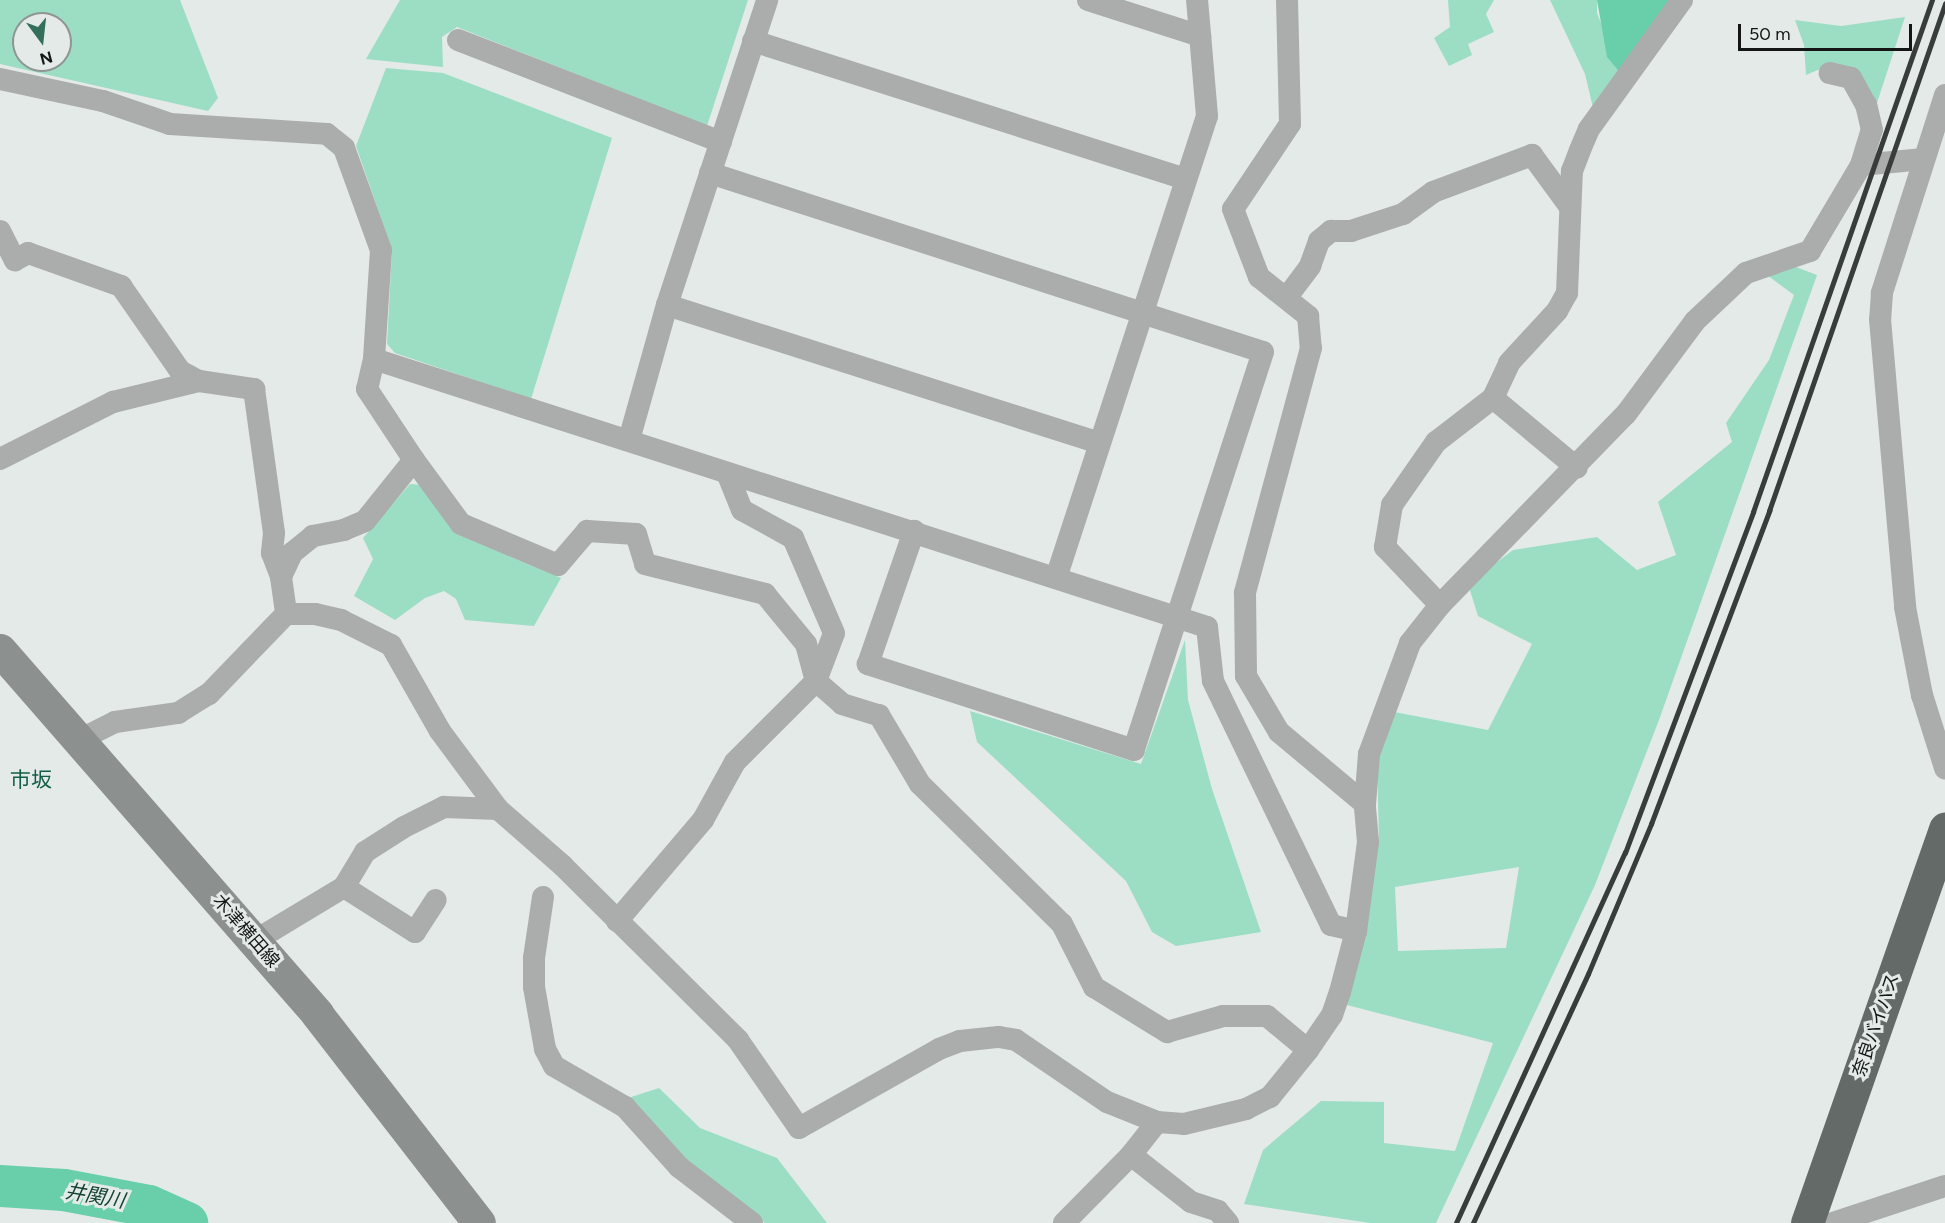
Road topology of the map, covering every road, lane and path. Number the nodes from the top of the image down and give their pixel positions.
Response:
1 (766, 0) edge
2 (1088, 0) edge
3 (1197, 0) edge
4 (1287, 0) edge
5 (1682, 0) edge
6 (1200, 36) junction
7 (458, 40) dead end
8 (753, 41) junction
9 (1830, 73) dead end
10 (0, 79) edge
11 (1945, 95) edge
12 (721, 142) junction
13 (1924, 159) junction
14 (1861, 165) junction
15 (710, 173) junction
16 (1186, 179) junction
17 (1570, 207) junction
18 (0, 231) edge
19 (8, 264) edge
20 (1287, 297) junction
21 (668, 305) junction
22 (1143, 312) junction
23 (374, 359) junction
24 (200, 381) junction
25 (1493, 398) junction
26 (629, 440) junction
27 (1100, 443) junction
28 (0, 459) edge
29 (414, 460) junction
30 (1577, 468) junction
31 (726, 473) junction
32 (914, 531) junction
33 (281, 577) junction
34 (1056, 578) junction
35 (1440, 604) junction
36 (286, 614) junction
37 (1177, 618) junction
38 (0, 650) edge
39 (816, 681) junction
40 (79, 740) junction
41 (1945, 768) edge
42 (1365, 804) junction
43 (498, 809) junction
44 (1945, 828) edge
45 (344, 887) junction
46 (543, 897) dead end
47 (436, 900) dead end
48 (617, 921) junction
49 (1356, 931) junction
50 (256, 940) junction
51 (1308, 1050) junction
52 (1157, 1122) junction
53 (1131, 1155) junction
54 (1945, 1186) edge
55 (479, 1223) edge
56 (752, 1223) edge
57 (1064, 1223) edge
58 (1228, 1223) edge
59 (1807, 1223) edge
60 (1833, 1223) edge

1 - 8 street
2 - 6 street
3 - 6 street
4 - 20 street
5 - 17 street
6 - 16 street
7 - 12 street
8 - 12 street
8 - 16 street
9 - 14 street
10 - 23 street
11 - 13 street
12 - 15 street
13 - 14 street
13 - 41 street
14 - 30 street
15 - 21 street
15 - 22 street
16 - 22 street
17 - 20 street
17 - 25 street
18 - 19 street
19 - 24 street
20 - 42 street
21 - 26 street
21 - 27 street
22 - 27 street
22 - 37 street
23 - 26 street
23 - 29 street
24 - 28 street
24 - 33 street
25 - 30 street
25 - 35 street
26 - 31 street
27 - 34 street
29 - 33 street
29 - 39 street
30 - 35 street
31 - 32 street
31 - 39 street
32 - 34 street
32 - 37 street
33 - 36 street
34 - 37 street
35 - 42 street
36 - 40 street
36 - 43 street
37 - 49 street
38 - 40 main road, 木津横田線
39 - 48 street
39 - 51 street
40 - 50 main road, 木津横田線
42 - 49 street
43 - 45 street
43 - 48 street
44 - 59 highway, 奈良バイパス
45 - 47 street
45 - 50 street
46 - 56 street
48 - 52 street
49 - 51 street
50 - 55 main road, 木津横田線
51 - 52 street
52 - 53 street
53 - 57 street
53 - 58 street
54 - 60 street

